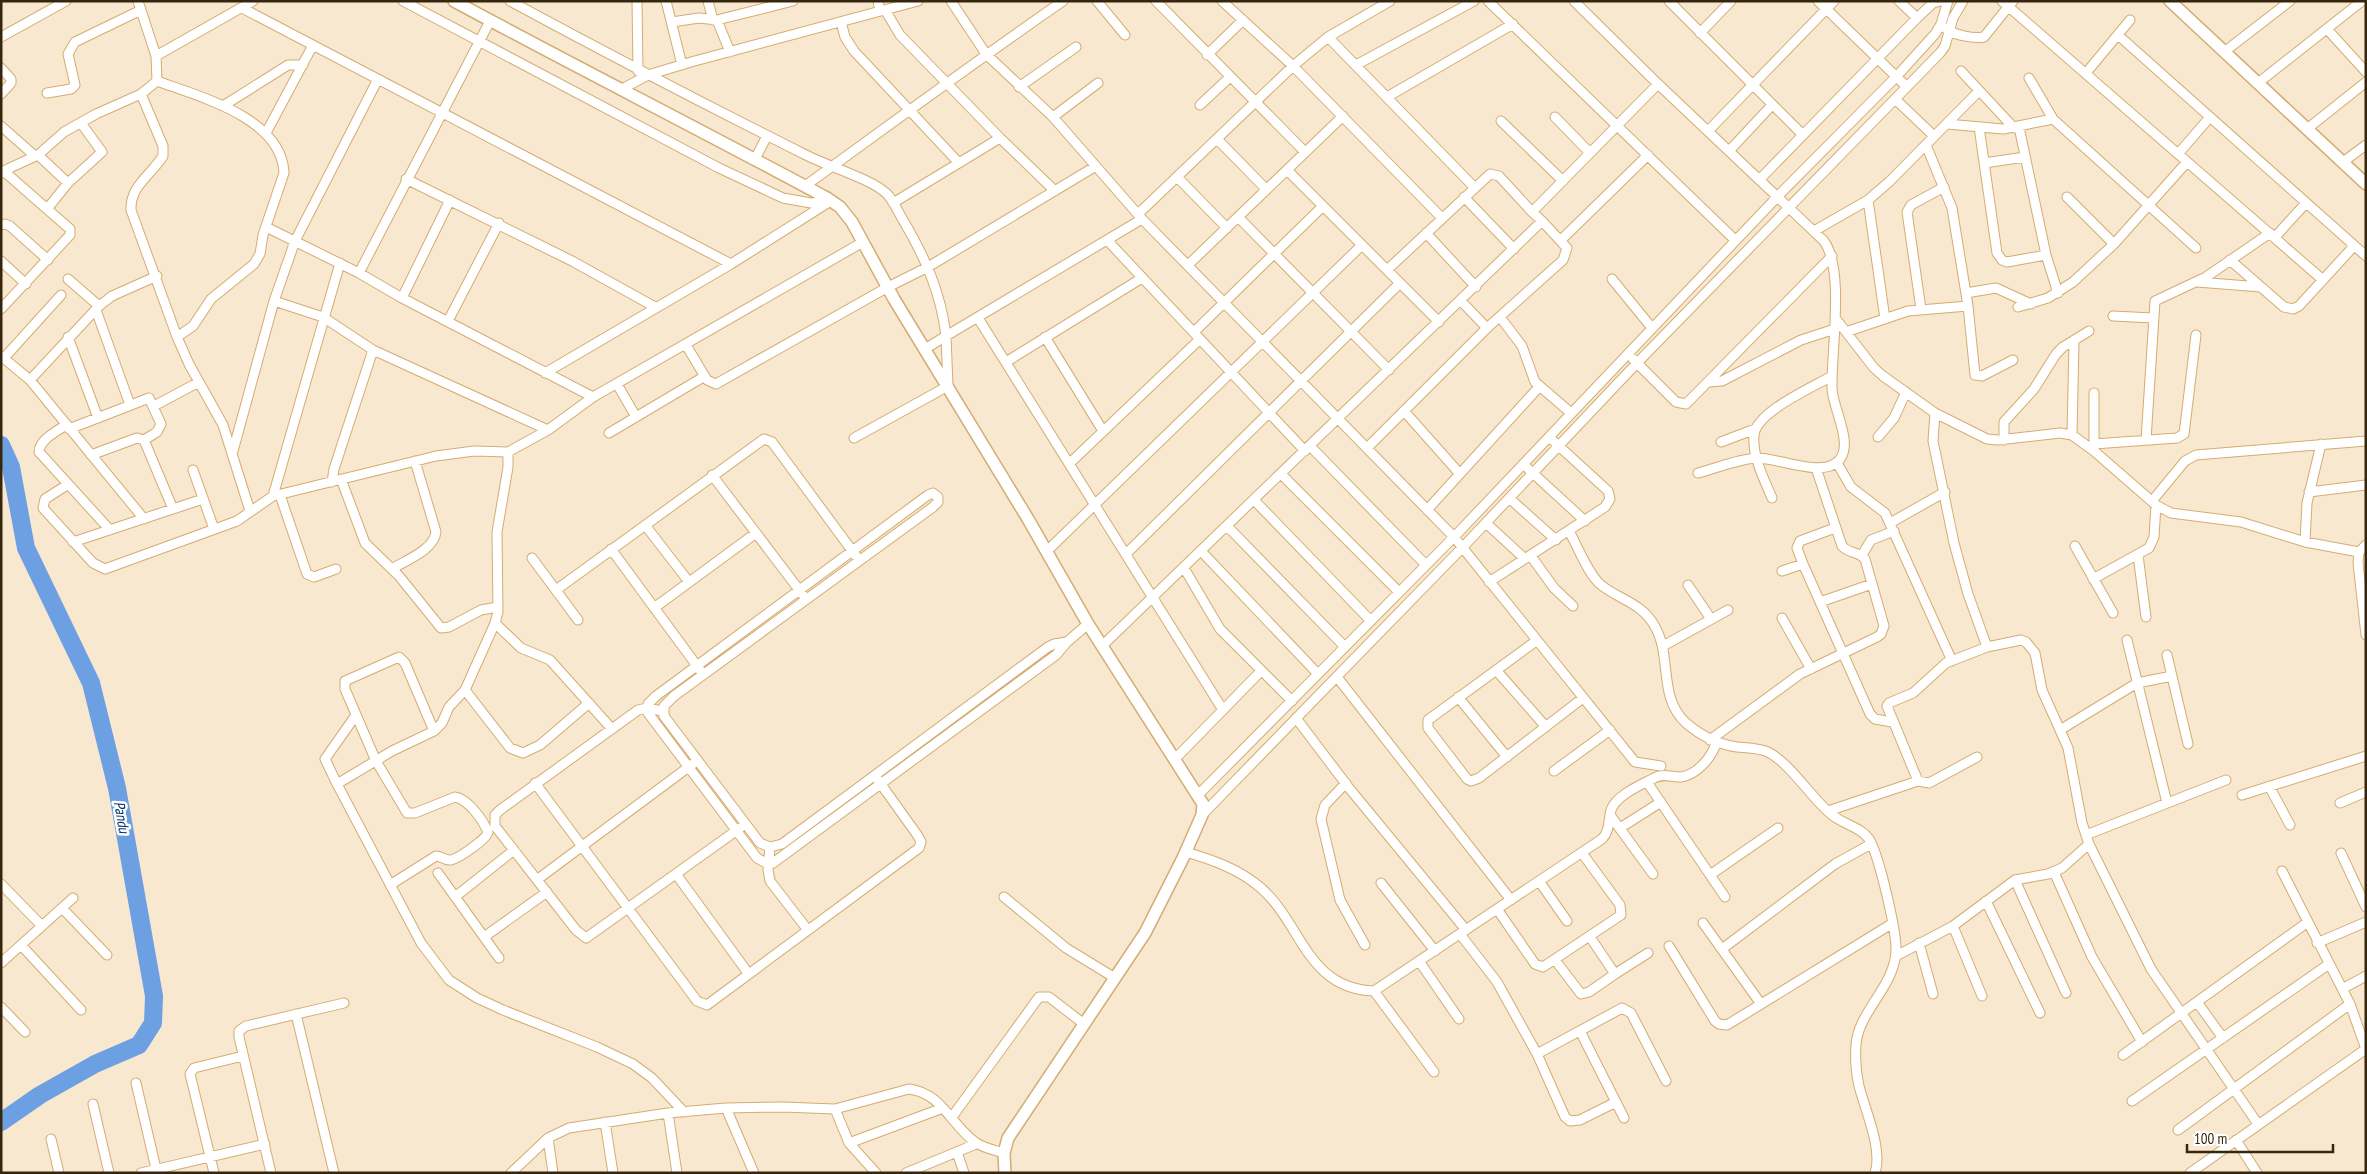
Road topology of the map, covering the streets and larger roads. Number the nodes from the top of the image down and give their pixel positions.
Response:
1 (66, 1) edge
2 (253, 1) edge
3 (403, 1) edge
4 (454, 1) edge
5 (510, 1) edge
6 (636, 1) edge
7 (666, 1) edge
8 (708, 1) edge
9 (793, 1) edge
10 (878, 1) edge
11 (918, 1) edge
12 (951, 1) edge
13 (1063, 1) edge
14 (1097, 1) edge
15 (1156, 1) edge
16 (1222, 1) edge
17 (1390, 1) edge
18 (1474, 1) edge
19 (1488, 1) edge
20 (1574, 1) edge
21 (1669, 1) edge
22 (1731, 1) edge
23 (1818, 1) edge
24 (1834, 1) edge
25 (1899, 1) edge
26 (1941, 1) edge
27 (1948, 1) edge
28 (1963, 1) edge
29 (2170, 1) edge
30 (2290, 1) edge
31 (2362, 1) edge
32 (2008, 3) edge
33 (760, 5) edge
34 (140, 6) edge
35 (242, 8) junction
36 (1826, 9) junction
37 (882, 11) junction
38 (1917, 18) junction
39 (715, 20) junction
40 (1243, 20) junction
41 (2130, 20) dead end
42 (490, 21) junction
43 (672, 22) junction
44 (841, 22) junction
45 (1512, 24) junction
46 (1941, 24) junction
47 (2327, 29) junction
48 (1949, 32) junction
49 (1700, 33) junction
50 (1125, 35) dead end
51 (2118, 35) junction
52 (1, 37) edge
53 (1328, 37) junction
54 (479, 42) junction
55 (313, 44) junction
56 (1076, 47) dead end
57 (730, 52) junction
58 (2224, 52) junction
59 (986, 54) junction
60 (1207, 55) junction
61 (156, 56) junction
62 (1877, 59) junction
63 (303, 64) junction
64 (682, 64) junction
65 (1356, 65) junction
66 (1293, 66) junction
67 (1, 68) edge
68 (638, 71) junction
69 (1961, 72) dead end
70 (2366, 72) edge
71 (2086, 73) junction
72 (648, 75) junction
73 (1896, 77) junction
74 (1230, 78) junction
75 (2029, 78) dead end
76 (378, 79) junction
77 (157, 81) junction
78 (2366, 82) edge
79 (1098, 83) dead end
80 (2258, 83) junction
81 (948, 84) junction
82 (1658, 84) junction
83 (1753, 85) junction
84 (1019, 87) junction
85 (1907, 87) junction
86 (622, 89) junction
87 (1979, 91) junction
88 (47, 93) dead end
89 (1, 94) edge
90 (141, 94) junction
91 (1387, 97) junction
92 (1895, 99) junction
93 (1255, 103) junction
94 (1200, 105) dead end
95 (1772, 105) junction
96 (223, 106) junction
97 (910, 111) junction
98 (442, 112) junction
99 (1343, 116) junction
100 (1053, 117) junction
101 (2210, 117) junction
102 (1555, 118) dead end
103 (2053, 119) junction
104 (1501, 121) dead end
105 (81, 123) junction
106 (1947, 124) junction
107 (1618, 125) junction
108 (1, 126) edge
109 (1979, 127) junction
110 (2017, 128) junction
111 (2307, 129) junction
112 (1708, 132) junction
113 (266, 133) junction
114 (1803, 135) junction
115 (768, 136) junction
116 (1934, 136) junction
117 (1000, 138) junction
118 (1217, 139) junction
119 (1926, 144) junction
120 (2366, 145) edge
121 (1729, 151) junction
122 (1305, 152) junction
123 (1590, 153) junction
124 (2178, 154) junction
125 (37, 155) junction
126 (1648, 155) junction
127 (2025, 156) junction
128 (755, 159) junction
129 (2188, 162) junction
130 (2342, 162) junction
131 (959, 163) junction
132 (1984, 163) junction
133 (1096, 166) junction
134 (832, 167) junction
135 (1287, 170) junction
136 (1, 173) edge
137 (1177, 177) junction
138 (406, 179) junction
139 (1760, 179) junction
140 (1563, 181) junction
141 (68, 183) junction
142 (2366, 184) edge
143 (805, 186) junction
144 (1474, 187) junction
145 (1944, 187) junction
146 (1266, 190) junction
147 (1055, 191) junction
148 (1778, 196) junction
149 (1464, 197) junction
150 (2066, 197) dead end
151 (450, 200) junction
152 (1868, 200) junction
153 (832, 201) junction
154 (893, 203) junction
155 (2306, 203) junction
156 (2149, 205) junction
157 (1324, 206) junction
158 (1790, 208) junction
159 (47, 209) junction
160 (1532, 212) junction
161 (1140, 216) junction
162 (1238, 217) junction
163 (1442, 218) junction
164 (1542, 222) junction
165 (3, 223) edge
166 (499, 224) junction
167 (266, 227) junction
168 (1226, 228) junction
169 (1746, 229) junction
170 (1814, 231) junction
171 (1426, 233) junction
172 (2272, 235) junction
173 (1107, 240) junction
174 (1561, 240) junction
175 (1735, 240) junction
176 (1758, 240) junction
177 (295, 241) junction
178 (863, 242) junction
179 (2114, 244) junction
180 (1362, 245) junction
181 (2354, 246) junction
182 (2196, 248) dead end
183 (1514, 249) junction
184 (1274, 254) junction
185 (2046, 255) junction
186 (1832, 256) junction
187 (2366, 256) edge
188 (48, 260) junction
189 (2230, 260) junction
190 (1, 261) edge
191 (340, 263) junction
192 (731, 264) junction
193 (1188, 265) junction
194 (928, 267) junction
195 (1387, 270) junction
196 (359, 273) junction
197 (157, 276) junction
198 (1142, 278) junction
199 (68, 279) dead end
200 (1612, 279) dead end
201 (2323, 280) junction
202 (2196, 282) junction
203 (1400, 283) junction
204 (26, 284) junction
205 (1476, 286) junction
206 (888, 287) junction
207 (2261, 287) junction
208 (1688, 290) junction
209 (1313, 293) junction
210 (1966, 293) junction
211 (2058, 293) junction
212 (61, 295) dead end
213 (402, 298) junction
214 (1461, 300) junction
215 (1699, 300) junction
216 (274, 302) junction
217 (1224, 303) junction
218 (2031, 304) junction
219 (1968, 306) junction
220 (655, 307) junction
221 (2018, 307) dead end
222 (2, 308) edge
223 (98, 308) junction
224 (1921, 309) junction
225 (2113, 316) dead end
226 (323, 317) junction
227 (1500, 317) junction
228 (978, 318) junction
229 (2153, 318) junction
230 (1836, 319) junction
231 (1885, 319) junction
232 (1659, 320) junction
233 (448, 321) junction
234 (1439, 322) junction
235 (1487, 328) junction
236 (1652, 328) junction
237 (1835, 329) junction
238 (1669, 330) junction
239 (2090, 331) dead end
240 (1351, 332) junction
241 (1846, 332) junction
242 (2196, 334) dead end
243 (946, 336) junction
244 (1197, 336) junction
245 (177, 337) junction
246 (1045, 337) junction
247 (68, 338) junction
248 (2074, 340) junction
249 (1264, 342) junction
250 (686, 345) junction
251 (925, 349) junction
252 (373, 350) junction
253 (1627, 354) junction
254 (3, 357) edge
255 (2013, 360) dead end
256 (1006, 362) junction
257 (1637, 363) junction
258 (1389, 370) junction
259 (545, 373) junction
260 (1232, 373) junction
261 (705, 376) junction
262 (1832, 376) junction
263 (30, 380) junction
264 (1302, 380) junction
265 (198, 382) junction
266 (1709, 382) junction
267 (617, 384) junction
268 (948, 386) junction
269 (1539, 386) junction
270 (1906, 392) junction
271 (2094, 393) dead end
272 (593, 397) junction
273 (130, 405) junction
274 (154, 406) junction
275 (1404, 411) junction
276 (1269, 412) junction
277 (1571, 413) junction
278 (1935, 413) junction
279 (636, 417) junction
280 (98, 418) junction
281 (1338, 419) junction
282 (68, 427) junction
283 (1755, 429) junction
284 (548, 430) junction
285 (1103, 432) junction
286 (609, 433) dead end
287 (2072, 435) junction
288 (1549, 437) junction
289 (1878, 437) dead end
290 (854, 438) dead end
291 (144, 440) junction
292 (2004, 440) junction
293 (2146, 440) junction
294 (2366, 441) edge
295 (1721, 442) dead end
296 (2321, 444) junction
297 (1559, 446) junction
298 (1308, 448) junction
299 (1367, 448) junction
300 (2094, 448) junction
301 (233, 451) junction
302 (508, 452) junction
303 (91, 455) junction
304 (1757, 458) junction
305 (414, 461) junction
306 (1070, 463) junction
307 (1837, 463) junction
308 (1523, 464) junction
309 (1816, 468) junction
310 (193, 470) dead end
311 (1532, 473) junction
312 (1698, 473) dead end
313 (1281, 474) junction
314 (1460, 474) junction
315 (712, 475) junction
316 (341, 479) junction
317 (332, 482) junction
318 (68, 484) junction
319 (2366, 485) edge
320 (1945, 492) junction
321 (2309, 492) junction
322 (277, 496) junction
323 (1509, 498) junction
324 (1772, 498) dead end
325 (203, 499) junction
326 (1254, 500) junction
327 (2154, 503) junction
328 (1096, 504) junction
329 (173, 509) junction
330 (1427, 510) junction
331 (250, 511) junction
332 (144, 519) junction
333 (1585, 521) junction
334 (1486, 523) junction
335 (645, 525) junction
336 (1227, 526) junction
337 (1892, 527) junction
338 (1835, 528) junction
339 (214, 529) junction
340 (110, 530) junction
341 (1569, 531) junction
342 (756, 533) junction
343 (1454, 537) junction
344 (1556, 540) junction
345 (73, 542) junction
346 (2305, 542) junction
347 (2075, 546) dead end
348 (1462, 548) junction
349 (2363, 548) edge
350 (611, 549) junction
351 (852, 551) junction
352 (1047, 551) junction
353 (1201, 551) junction
354 (1127, 553) junction
355 (1862, 555) junction
356 (2138, 555) junction
357 (532, 558) dead end
358 (1528, 558) junction
359 (859, 561) junction
360 (1803, 564) junction
361 (1426, 566) junction
362 (1184, 568) junction
363 (336, 569) dead end
364 (392, 569) junction
365 (1782, 572) dead end
366 (2093, 579) junction
367 (689, 582) junction
368 (1489, 582) junction
369 (1872, 584) junction
370 (1688, 585) dead end
371 (556, 590) junction
372 (799, 590) junction
373 (1400, 592) junction
374 (1154, 597) junction
375 (806, 600) junction
376 (1820, 602) junction
377 (1573, 606) dead end
378 (498, 607) junction
379 (654, 608) junction
380 (1728, 610) dead end
381 (2113, 613) dead end
382 (2146, 616) dead end
383 (1782, 618) dead end
384 (1711, 619) junction
385 (578, 620) dead end
386 (1371, 621) junction
387 (495, 623) junction
388 (1088, 624) junction
389 (2366, 635) edge
390 (2126, 640) dead end
391 (1536, 641) junction
392 (1067, 642) junction
393 (1102, 646) junction
394 (1663, 646) junction
395 (1345, 647) junction
396 (1987, 647) junction
397 (1844, 653) junction
398 (2167, 655) dead end
399 (1952, 661) junction
400 (697, 666) junction
401 (1811, 668) junction
402 (1261, 670) junction
403 (1496, 670) junction
404 (1318, 674) junction
405 (703, 675) junction
406 (2172, 676) junction
407 (1337, 677) junction
408 (2137, 683) junction
409 (465, 690) junction
410 (1458, 697) junction
411 (1583, 698) junction
412 (1292, 701) junction
413 (589, 703) junction
414 (647, 708) junction
415 (1223, 710) junction
416 (662, 711) junction
417 (356, 715) junction
418 (1296, 718) junction
419 (1892, 722) junction
420 (1546, 726) junction
421 (612, 729) junction
422 (1610, 730) junction
423 (2060, 730) junction
424 (434, 731) junction
425 (1713, 741) junction
426 (2188, 744) dead end
427 (2366, 756) edge
428 (1507, 757) junction
429 (1977, 757) dead end
430 (1175, 759) junction
431 (698, 760) junction
432 (376, 761) junction
433 (689, 766) junction
434 (1661, 766) dead end
435 (1554, 771) dead end
436 (875, 776) junction
437 (2226, 780) dead end
438 (1918, 781) junction
439 (1647, 782) junction
440 (535, 783) junction
441 (337, 784) junction
442 (881, 784) junction
443 (1346, 784) junction
444 (2269, 786) junction
445 (2366, 792) edge
446 (1198, 795) junction
447 (2242, 795) dead end
448 (1660, 802) junction
449 (2167, 803) junction
450 (2340, 803) dead end
451 (1828, 811) junction
452 (1610, 814) junction
453 (1202, 815) junction
454 (745, 824) junction
455 (2290, 825) dead end
456 (1620, 828) junction
457 (1778, 828) dead end
458 (737, 830) junction
459 (2086, 835) junction
460 (582, 844) junction
461 (1871, 844) junction
462 (2089, 844) junction
463 (770, 847) junction
464 (514, 850) junction
465 (1186, 852) junction
466 (1582, 853) junction
467 (2341, 853) dead end
468 (768, 864) junction
469 (2282, 871) dead end
470 (2054, 872) junction
471 (438, 873) dead end
472 (676, 874) junction
473 (1653, 874) dead end
474 (1710, 875) junction
475 (538, 879) junction
476 (2015, 880) junction
477 (1539, 881) junction
478 (1381, 882) dead end
479 (1, 884) edge
480 (390, 885) junction
481 (547, 892) junction
482 (1725, 896) dead end
483 (454, 897) junction
484 (1004, 897) dead end
485 (73, 898) dead end
486 (1511, 900) junction
487 (1986, 901) junction
488 (2366, 907) edge
489 (62, 908) junction
490 (628, 908) junction
491 (1498, 909) junction
492 (1568, 921) dead end
493 (2308, 922) junction
494 (2366, 922) edge
495 (1703, 923) dead end
496 (1893, 923) junction
497 (42, 926) junction
498 (1953, 926) junction
499 (807, 929) junction
500 (1463, 932) junction
501 (484, 937) junction
502 (1590, 937) junction
503 (2317, 943) junction
504 (1919, 944) junction
505 (21, 945) junction
506 (1365, 945) dead end
507 (1669, 946) dead end
508 (1722, 949) junction
509 (1435, 951) junction
510 (1648, 953) dead end
511 (108, 955) dead end
512 (1896, 956) junction
513 (499, 958) dead end
514 (1555, 960) junction
515 (1419, 961) junction
516 (2, 962) edge
517 (2328, 964) junction
518 (748, 973) junction
519 (1615, 974) junction
520 (2366, 976) edge
521 (1115, 978) junction
522 (2342, 989) junction
523 (1374, 991) junction
524 (2066, 993) dead end
525 (1933, 994) dead end
526 (1982, 996) dead end
527 (2197, 1002) junction
528 (344, 1003) dead end
529 (1761, 1004) junction
530 (2350, 1004) junction
531 (1, 1007) edge
532 (81, 1010) dead end
533 (2040, 1013) dead end
534 (296, 1014) junction
535 (2181, 1014) junction
536 (1459, 1019) dead end
537 (1084, 1024) junction
538 (1580, 1031) junction
539 (24, 1032) dead end
540 (2224, 1038) junction
541 (2142, 1042) junction
542 (2206, 1050) junction
543 (1537, 1054) junction
544 (2123, 1055) dead end
545 (243, 1056) junction
546 (1434, 1072) dead end
547 (1666, 1081) dead end
548 (136, 1084) dead end
549 (2233, 1089) junction
550 (2132, 1101) dead end
551 (1616, 1102) junction
552 (93, 1104) dead end
553 (726, 1108) junction
554 (943, 1108) junction
555 (835, 1109) junction
556 (684, 1112) junction
557 (668, 1114) junction
558 (952, 1117) junction
559 (1624, 1118) dead end
560 (605, 1122) junction
561 (2258, 1124) junction
562 (2178, 1130) dead end
563 (548, 1138) junction
564 (51, 1139) dead end
565 (2236, 1140) junction
566 (848, 1143) junction
567 (264, 1144) junction
568 (976, 1144) junction
569 (956, 1152) junction
570 (1004, 1153) junction
571 (210, 1157) junction
572 (156, 1171) edge
573 (59, 1173) edge
574 (109, 1173) edge
575 (140, 1173) edge
576 (214, 1173) edge
577 (272, 1173) edge
578 (334, 1173) edge
579 (511, 1173) edge
580 (553, 1173) edge
581 (613, 1173) edge
582 (677, 1173) edge
583 (754, 1173) edge
584 (876, 1173) edge
585 (906, 1173) edge
586 (964, 1173) edge
587 (1005, 1173) edge
588 (1875, 1173) edge
589 (2190, 1173) edge
590 (2257, 1173) edge

1 - 52 street
2 - 35 street
3 - 54 street
4 - 42 street
5 - 68 street
6 - 68 street
7 - 43 street
8 - 39 street
9 - 33 street
10 - 37 street
11 - 37 street
12 - 59 street
13 - 59 street
14 - 50 street
15 - 60 street
16 - 40 street
17 - 53 street
18 - 65 street
19 - 45 street
20 - 82 street
21 - 49 street
22 - 49 street
23 - 36 street
24 - 36 street
25 - 38 street
26 - 38 street
27 - 46 street
28 - 48 street
29 - 58 street
30 - 58 street
31 - 47 street
32 - 48 street
32 - 71 street
33 - 39 street
34 - 61 street
34 - 88 street
35 - 55 street
35 - 61 street
36 - 62 street
36 - 83 street
37 - 44 street
37 - 81 street
38 - 62 street
39 - 43 street
39 - 57 street
40 - 60 street
40 - 66 street
41 - 51 street
42 - 54 street
42 - 86 street
43 - 64 street
44 - 57 street
44 - 97 street
45 - 91 street
45 - 107 street
46 - 48 street
46 - 73 street
47 - 70 street
47 - 80 street
48 - 85 street
49 - 83 street
51 - 71 street
51 - 101 street
53 - 65 street
53 - 66 street
54 - 98 street
54 - 153 street
55 - 63 street
55 - 76 street
56 - 84 street
57 - 64 street
58 - 80 street
59 - 81 street
59 - 84 street
60 - 74 street
61 - 77 street
62 - 73 street
62 - 114 street
63 - 96 street
63 - 113 street
64 - 72 street
65 - 91 street
66 - 93 street
66 - 99 street
67 - 89 street
68 - 72 street
69 - 87 street
71 - 124 street
72 - 86 street
72 - 115 street
73 - 85 street
73 - 148 street
74 - 93 street
74 - 94 street
75 - 103 street
76 - 98 street
76 - 177 street
77 - 90 street
77 - 96 street
78 - 111 street
79 - 100 street
80 - 111 street
81 - 97 street
81 - 117 street
82 - 107 street
82 - 112 street
83 - 95 street
83 - 112 street
84 - 100 street
85 - 92 street
86 - 128 street
87 - 106 street
87 - 110 street
90 - 105 street
90 - 197 street
91 - 144 street
92 - 116 street
92 - 158 street
93 - 118 street
93 - 122 street
95 - 114 street
95 - 121 street
96 - 113 street
97 - 131 street
97 - 134 street
98 - 138 street
98 - 192 street
99 - 122 street
99 - 163 street
100 - 133 street
101 - 124 street
101 - 155 street
102 - 123 street
103 - 110 street
103 - 156 street
104 - 140 street
105 - 125 street
105 - 141 street
106 - 109 street
106 - 116 street
107 - 123 street
107 - 126 street
108 - 125 street
109 - 110 street
109 - 132 street
110 - 127 street
111 - 130 street
112 - 121 street
113 - 167 street
114 - 139 street
115 - 128 street
115 - 134 street
116 - 119 street
117 - 131 street
117 - 147 street
118 - 137 street
118 - 146 street
119 - 145 street
119 - 152 street
120 - 130 street
121 - 139 street
122 - 135 street
123 - 140 street
124 - 129 street
125 - 136 street
125 - 141 street
126 - 174 street
126 - 175 street
127 - 132 street
127 - 185 street
128 - 143 street
129 - 156 street
129 - 172 street
130 - 142 street
131 - 154 street
132 - 185 street
133 - 147 street
133 - 161 street
134 - 143 street
134 - 154 street
135 - 146 street
135 - 157 street
136 - 159 street
137 - 161 street
137 - 168 street
138 - 151 street
138 - 196 street
139 - 148 street
140 - 160 street
141 - 159 street
143 - 153 street
144 - 149 street
144 - 160 street
145 - 210 street
145 - 224 street
146 - 162 street
147 - 194 street
148 - 158 street
148 - 169 street
149 - 163 street
149 - 183 street
150 - 179 street
151 - 166 street
151 - 213 street
152 - 170 street
152 - 231 street
153 - 178 street
153 - 192 street
154 - 194 street
155 - 172 street
155 - 181 street
156 - 179 street
156 - 182 street
157 - 180 street
157 - 184 street
158 - 170 street
158 - 176 street
159 - 188 street
160 - 164 street
161 - 173 street
161 - 193 street
162 - 168 street
162 - 184 street
163 - 171 street
164 - 174 street
164 - 183 street
165 - 188 street
166 - 220 street
166 - 233 street
167 - 177 street
167 - 245 street
168 - 193 street
169 - 175 street
169 - 176 street
170 - 186 street
171 - 195 street
171 - 205 street
172 - 189 street
172 - 201 street
173 - 198 street
173 - 228 street
174 - 227 street
175 - 208 street
176 - 215 street
177 - 191 street
177 - 216 street
178 - 206 street
178 - 250 street
179 - 211 street
180 - 195 street
180 - 209 street
181 - 187 street
181 - 201 street
183 - 205 street
184 - 209 street
184 - 217 street
185 - 211 street
186 - 230 street
186 - 266 street
188 - 204 street
189 - 202 street
189 - 207 street
190 - 204 street
191 - 196 street
191 - 226 street
192 - 220 street
193 - 217 street
194 - 206 street
194 - 243 street
195 - 203 street
196 - 213 street
197 - 223 street
197 - 245 street
198 - 244 street
198 - 246 street
199 - 223 street
200 - 236 street
201 - 207 street
202 - 207 street
202 - 229 street
203 - 234 street
203 - 240 street
204 - 222 street
205 - 214 street
206 - 251 street
206 - 261 street
208 - 215 street
208 - 232 street
209 - 240 street
209 - 249 street
210 - 218 street
210 - 219 street
211 - 218 street
212 - 254 street
213 - 233 street
214 - 234 street
214 - 235 street
215 - 238 street
216 - 226 street
216 - 301 street
217 - 244 street
217 - 249 street
218 - 221 street
219 - 224 street
219 - 255 street
220 - 259 street
223 - 247 street
223 - 273 street
224 - 231 street
225 - 229 street
226 - 252 street
226 - 322 street
227 - 235 street
227 - 269 street
228 - 243 street
228 - 256 street
229 - 293 street
230 - 237 street
230 - 241 street
231 - 241 street
232 - 236 street
232 - 238 street
233 - 259 street
234 - 258 street
235 - 275 street
236 - 253 street
237 - 262 street
237 - 266 street
238 - 257 street
239 - 248 street
240 - 258 street
240 - 264 street
241 - 270 street
242 - 293 street
243 - 251 street
243 - 268 street
244 - 260 street
244 - 285 street
245 - 265 street
246 - 256 street
246 - 285 street
247 - 263 street
247 - 280 street
248 - 287 street
248 - 292 street
249 - 260 street
249 - 264 street
250 - 261 street
250 - 267 street
251 - 268 street
252 - 284 street
252 - 317 street
253 - 257 street
253 - 277 street
254 - 263 street
256 - 306 street
257 - 266 street
257 - 297 street
258 - 281 street
259 - 272 street
260 - 276 street
260 - 328 street
261 - 279 street
262 - 283 street
262 - 307 street
263 - 282 street
264 - 276 street
264 - 281 street
265 - 274 street
265 - 301 street
267 - 272 street
267 - 279 street
268 - 290 street
268 - 352 street
269 - 277 street
269 - 314 street
270 - 278 street
270 - 289 street
271 - 300 street
272 - 284 street
273 - 274 street
273 - 280 street
274 - 291 street
275 - 299 street
275 - 314 street
276 - 298 street
276 - 354 street
277 - 288 street
278 - 292 street
278 - 320 street
279 - 286 street
280 - 282 street
281 - 298 street
281 - 299 street
282 - 303 street
282 - 318 street
283 - 295 street
283 - 304 street
284 - 302 street
285 - 306 street
287 - 292 street
287 - 300 street
288 - 297 street
288 - 308 street
291 - 303 street
291 - 329 street
293 - 300 street
294 - 296 street
296 - 321 street
296 - 327 street
297 - 311 street
297 - 333 street
298 - 313 street
298 - 361 street
299 - 330 street
300 - 327 street
301 - 331 street
302 - 305 street
302 - 378 street
303 - 332 street
304 - 309 street
304 - 312 street
304 - 324 street
305 - 316 street
305 - 364 street
306 - 328 street
307 - 309 street
307 - 337 street
308 - 311 street
308 - 343 street
309 - 338 street
310 - 325 street
311 - 323 street
311 - 333 street
313 - 326 street
313 - 373 street
314 - 330 street
315 - 335 street
315 - 342 street
315 - 351 street
316 - 317 street
316 - 364 street
317 - 322 street
318 - 340 street
318 - 345 street
319 - 321 street
320 - 337 street
320 - 396 street
321 - 346 street
322 - 331 street
322 - 363 street
323 - 334 street
323 - 344 street
325 - 329 street
325 - 339 street
326 - 336 street
326 - 386 street
327 - 346 street
327 - 356 street
328 - 352 street
328 - 354 street
329 - 332 street
330 - 343 street
331 - 339 street
332 - 340 street
333 - 341 street
334 - 348 street
334 - 358 street
335 - 350 street
335 - 367 street
336 - 353 street
336 - 395 street
337 - 355 street
337 - 399 street
338 - 355 street
338 - 360 street
339 - 345 street
340 - 345 street
341 - 344 street
341 - 394 street
342 - 367 street
342 - 372 street
343 - 348 street
343 - 361 street
344 - 358 street
346 - 349 street
347 - 366 street
348 - 368 street
348 - 407 street
349 - 389 street
350 - 371 street
350 - 379 street
351 - 359 street
351 - 359 street
351 - 372 street
352 - 388 street
353 - 362 street
353 - 404 street
354 - 374 street
355 - 369 street
356 - 366 street
356 - 382 street
357 - 371 street
358 - 368 street
358 - 377 street
359 - 375 street
360 - 365 street
360 - 376 street
361 - 373 street
362 - 374 street
362 - 402 street
364 - 378 street
366 - 381 street
367 - 379 street
368 - 391 street
369 - 376 street
369 - 397 street
370 - 384 street
371 - 385 street
372 - 375 street
372 - 400 street
373 - 386 street
374 - 393 street
374 - 415 street
375 - 405 street
376 - 397 street
378 - 387 street
379 - 400 street
380 - 384 street
383 - 401 street
384 - 394 street
386 - 395 street
387 - 409 street
387 - 413 street
388 - 392 street
388 - 393 street
390 - 408 street
391 - 403 street
391 - 411 street
392 - 436 street
392 - 442 street
393 - 430 street
394 - 425 street
395 - 404 street
396 - 399 street
396 - 423 street
397 - 401 street
397 - 419 street
398 - 406 street
399 - 419 street
400 - 405 street
400 - 414 street
401 - 425 street
402 - 412 street
402 - 415 street
403 - 410 street
403 - 420 street
404 - 412 street
405 - 416 street
406 - 408 street
406 - 426 street
407 - 418 street
407 - 486 street
408 - 423 street
408 - 449 street
409 - 413 street
409 - 424 street
410 - 428 street
410 - 428 street
411 - 420 street
411 - 422 street
412 - 446 street
413 - 421 street
414 - 416 street
414 - 421 street
414 - 433 street
415 - 430 street
416 - 431 street
417 - 424 street
417 - 432 street
417 - 441 street
418 - 443 street
418 - 453 street
419 - 438 street
420 - 428 street
421 - 440 street
422 - 434 street
422 - 435 street
423 - 459 street
424 - 432 street
425 - 439 street
425 - 451 street
427 - 444 street
429 - 438 street
430 - 446 street
431 - 433 street
431 - 454 street
432 - 441 street
432 - 480 street
433 - 458 street
433 - 460 street
436 - 442 street
436 - 463 street
437 - 449 street
438 - 451 street
439 - 448 street
439 - 452 street
440 - 460 street
440 - 464 street
441 - 480 street
442 - 468 street
442 - 499 street
443 - 500 street
443 - 506 street
444 - 447 street
444 - 455 street
445 - 450 street
446 - 453 street
448 - 456 street
448 - 474 street
449 - 459 street
451 - 461 street
452 - 456 street
452 - 466 street
453 - 465 street
454 - 458 street
454 - 463 street
456 - 473 street
457 - 474 street
458 - 468 street
458 - 472 street
459 - 462 street
460 - 475 street
460 - 490 street
461 - 496 street
461 - 508 street
462 - 470 street
462 - 535 street
463 - 468 street
464 - 475 street
464 - 483 street
465 - 521 street
465 - 523 street
466 - 477 street
466 - 502 street
467 - 488 street
468 - 499 street
469 - 493 street
470 - 476 street
470 - 541 street
471 - 483 street
472 - 490 street
472 - 518 street
474 - 482 street
475 - 481 street
476 - 487 street
476 - 524 street
477 - 486 street
477 - 492 street
478 - 509 street
479 - 497 street
480 - 556 street
481 - 490 street
481 - 501 street
483 - 501 street
484 - 521 street
485 - 489 street
486 - 491 street
487 - 498 street
487 - 533 street
489 - 497 street
489 - 511 street
490 - 518 street
491 - 500 street
491 - 514 street
493 - 503 street
493 - 527 street
494 - 503 street
495 - 508 street
496 - 512 street
496 - 529 street
497 - 505 street
498 - 504 street
498 - 526 street
499 - 518 street
500 - 509 street
500 - 543 street
501 - 513 street
502 - 514 street
502 - 519 street
503 - 517 street
504 - 512 street
504 - 525 street
505 - 516 street
505 - 532 street
507 - 529 street
508 - 529 street
509 - 515 street
510 - 519 street
512 - 588 street
514 - 519 street
515 - 523 street
515 - 536 street
517 - 522 street
517 - 540 street
520 - 522 street
521 - 537 street
522 - 530 street
523 - 546 street
527 - 535 street
527 - 540 street
528 - 534 street
530 - 549 street
530 - 561 street
531 - 539 street
534 - 545 street
534 - 578 street
535 - 541 street
535 - 542 street
537 - 558 street
537 - 570 street
538 - 543 street
538 - 547 street
538 - 551 street
540 - 542 street
541 - 544 street
542 - 549 street
542 - 550 street
543 - 551 street
545 - 567 street
545 - 571 street
548 - 572 street
549 - 561 street
549 - 562 street
551 - 559 street
552 - 574 street
553 - 555 street
553 - 556 street
553 - 583 street
554 - 555 street
554 - 558 street
554 - 566 street
555 - 566 street
556 - 557 street
557 - 560 street
557 - 582 street
558 - 568 street
560 - 563 street
560 - 581 street
561 - 565 street
563 - 579 street
563 - 580 street
564 - 573 street
565 - 589 street
565 - 590 street
566 - 584 street
567 - 571 street
567 - 577 street
568 - 569 street
568 - 570 street
569 - 585 street
569 - 586 street
570 - 587 street
571 - 572 street
571 - 576 street
572 - 575 street

